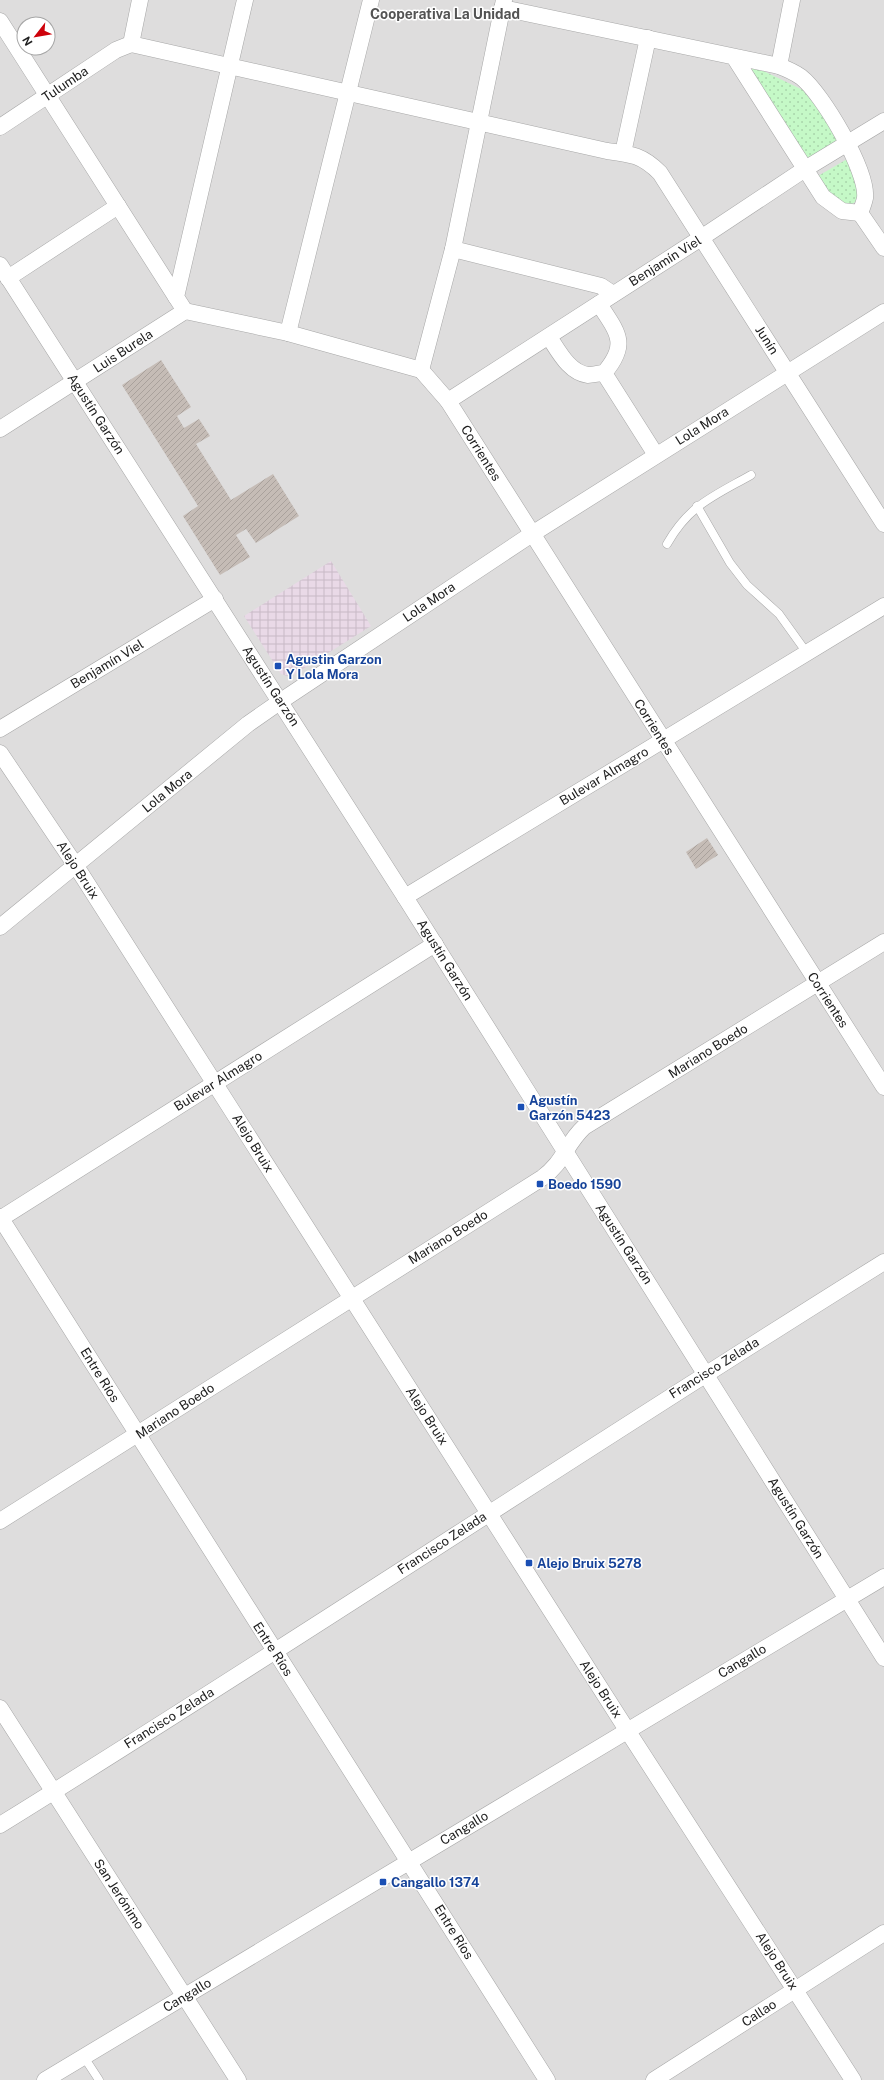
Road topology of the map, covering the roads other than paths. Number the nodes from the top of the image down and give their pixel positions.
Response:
1 (140, 0) edge
2 (245, 0) edge
3 (371, 0) edge
4 (792, 0) edge
5 (503, 4) edge
6 (0, 22) edge
7 (648, 38) junction
8 (130, 44) junction
9 (734, 57) junction
10 (779, 66) junction
11 (230, 67) junction
12 (348, 93) junction
13 (48, 96) junction
14 (884, 121) edge
15 (478, 122) junction
16 (0, 127) edge
17 (847, 144) junction
18 (623, 153) junction
19 (805, 169) junction
20 (118, 206) junction
21 (860, 213) junction
22 (701, 238) junction
23 (884, 248) edge
24 (452, 249) junction
25 (4, 272) edge
26 (613, 294) junction
27 (176, 297) junction
28 (599, 304) junction
29 (185, 312) junction
30 (884, 312) edge
31 (288, 333) junction
32 (548, 336) junction
33 (421, 370) junction
34 (788, 372) junction
35 (604, 373) junction
36 (75, 382) junction
37 (448, 401) junction
38 (0, 429) edge
39 (656, 455) junction
40 (751, 475) dead end
41 (697, 506) junction
42 (884, 524) edge
43 (532, 534) junction
44 (667, 544) dead end
45 (215, 599) junction
46 (884, 606) edge
47 (807, 653) junction
48 (281, 701) junction
49 (0, 729) edge
50 (663, 740) junction
51 (0, 753) edge
52 (76, 866) junction
53 (405, 897) junction
54 (0, 927) edge
55 (884, 942) edge
56 (435, 944) junction
57 (818, 983) junction
58 (215, 1083) junction
59 (884, 1087) edge
60 (566, 1153) junction
61 (0, 1218) edge
62 (884, 1262) edge
63 (352, 1298) junction
64 (706, 1373) junction
65 (138, 1435) junction
66 (488, 1513) junction
67 (0, 1521) edge
68 (884, 1577) edge
69 (847, 1599) junction
70 (275, 1651) junction
71 (884, 1658) edge
72 (0, 1708) edge
73 (627, 1730) junction
74 (53, 1792) junction
75 (0, 1825) edge
76 (409, 1861) junction
77 (884, 1933) edge
78 (795, 1990) junction
79 (184, 1996) junction
80 (84, 2057) junction
81 (45, 2080) edge
82 (99, 2080) edge
83 (238, 2080) edge
84 (548, 2080) edge
85 (654, 2080) edge
86 (853, 2080) edge

1 - 8 street
2 - 11 street
3 - 12 street
4 - 10 street
5 - 7 street
5 - 15 street
6 - 13 street
7 - 9 street
7 - 18 street
8 - 11 street
8 - 13 street, Tulumba
9 - 10 street
9 - 19 street
10 - 17 street
11 - 12 street
11 - 27 street
12 - 15 street
12 - 31 street
13 - 16 street, Tulumba
13 - 20 street
14 - 17 street, Benjamín Viel
15 - 18 street
15 - 24 street
17 - 19 street, Benjamín Viel
17 - 21 street
18 - 22 street, Junín
19 - 21 street
19 - 22 street, Benjamín Viel
20 - 25 street
20 - 27 street
21 - 23 street
22 - 26 street, Benjamín Viel
22 - 34 street, Junín
24 - 26 street
24 - 33 street
25 - 36 street, Agustín Garzón
26 - 28 street, Benjamín Viel
27 - 29 street
28 - 32 street, Benjamín Viel
28 - 35 street
29 - 31 street
29 - 36 street, Luis Burela
30 - 34 street, Lola Mora
31 - 33 street
32 - 35 street
32 - 37 street, Benjamín Viel
33 - 37 street, Corrientes
34 - 39 street, Lola Mora
34 - 42 street, Junín
35 - 39 street
36 - 38 street, Luis Burela
36 - 45 street, Agustín Garzón
37 - 43 street, Corrientes
39 - 43 street, Lola Mora
40 - 41 lane
41 - 44 lane
41 - 47 lane
43 - 48 street, Lola Mora
43 - 50 street, Corrientes
45 - 48 street, Agustín Garzón
45 - 49 street, Benjamín Viel
46 - 47 street, Bulevar Almagro
47 - 50 street, Bulevar Almagro
48 - 52 street, Lola Mora
48 - 53 street, Agustín Garzón
50 - 53 street, Bulevar Almagro
50 - 57 street, Corrientes
51 - 52 street, Alejo Bruix
52 - 54 street, Lola Mora
52 - 58 street, Alejo Bruix
53 - 56 street, Agustín Garzón
55 - 57 street, Mariano Boedo
56 - 58 street, Bulevar Almagro
56 - 60 street, Agustín Garzón
57 - 59 street, Corrientes
57 - 60 street, Mariano Boedo
58 - 61 street, Bulevar Almagro
58 - 63 street, Alejo Bruix
60 - 63 street, Mariano Boedo
60 - 64 street, Agustín Garzón
61 - 65 street, Entre Ríos
62 - 64 street, Francisco Zelada
63 - 65 street, Mariano Boedo
63 - 66 street, Alejo Bruix
64 - 66 street, Francisco Zelada
64 - 69 street, Agustín Garzón
65 - 67 street, Mariano Boedo
65 - 70 street, Entre Ríos
66 - 70 street, Francisco Zelada
66 - 73 street, Alejo Bruix
68 - 69 street, Cangallo
69 - 71 street, Agustín Garzón
69 - 73 street, Cangallo
70 - 74 street, Francisco Zelada
70 - 76 street, Entre Ríos
72 - 74 street, San Jerónimo
73 - 76 street, Cangallo
73 - 78 street, Alejo Bruix
74 - 75 street, Francisco Zelada
74 - 79 street, San Jerónimo
76 - 79 street, Cangallo
76 - 84 street, Entre Ríos
77 - 78 street, Callao
78 - 85 street, Callao
78 - 86 street, Alejo Bruix
79 - 80 street, Cangallo
79 - 83 street, San Jerónimo
80 - 81 street, Cangallo
80 - 82 lane

